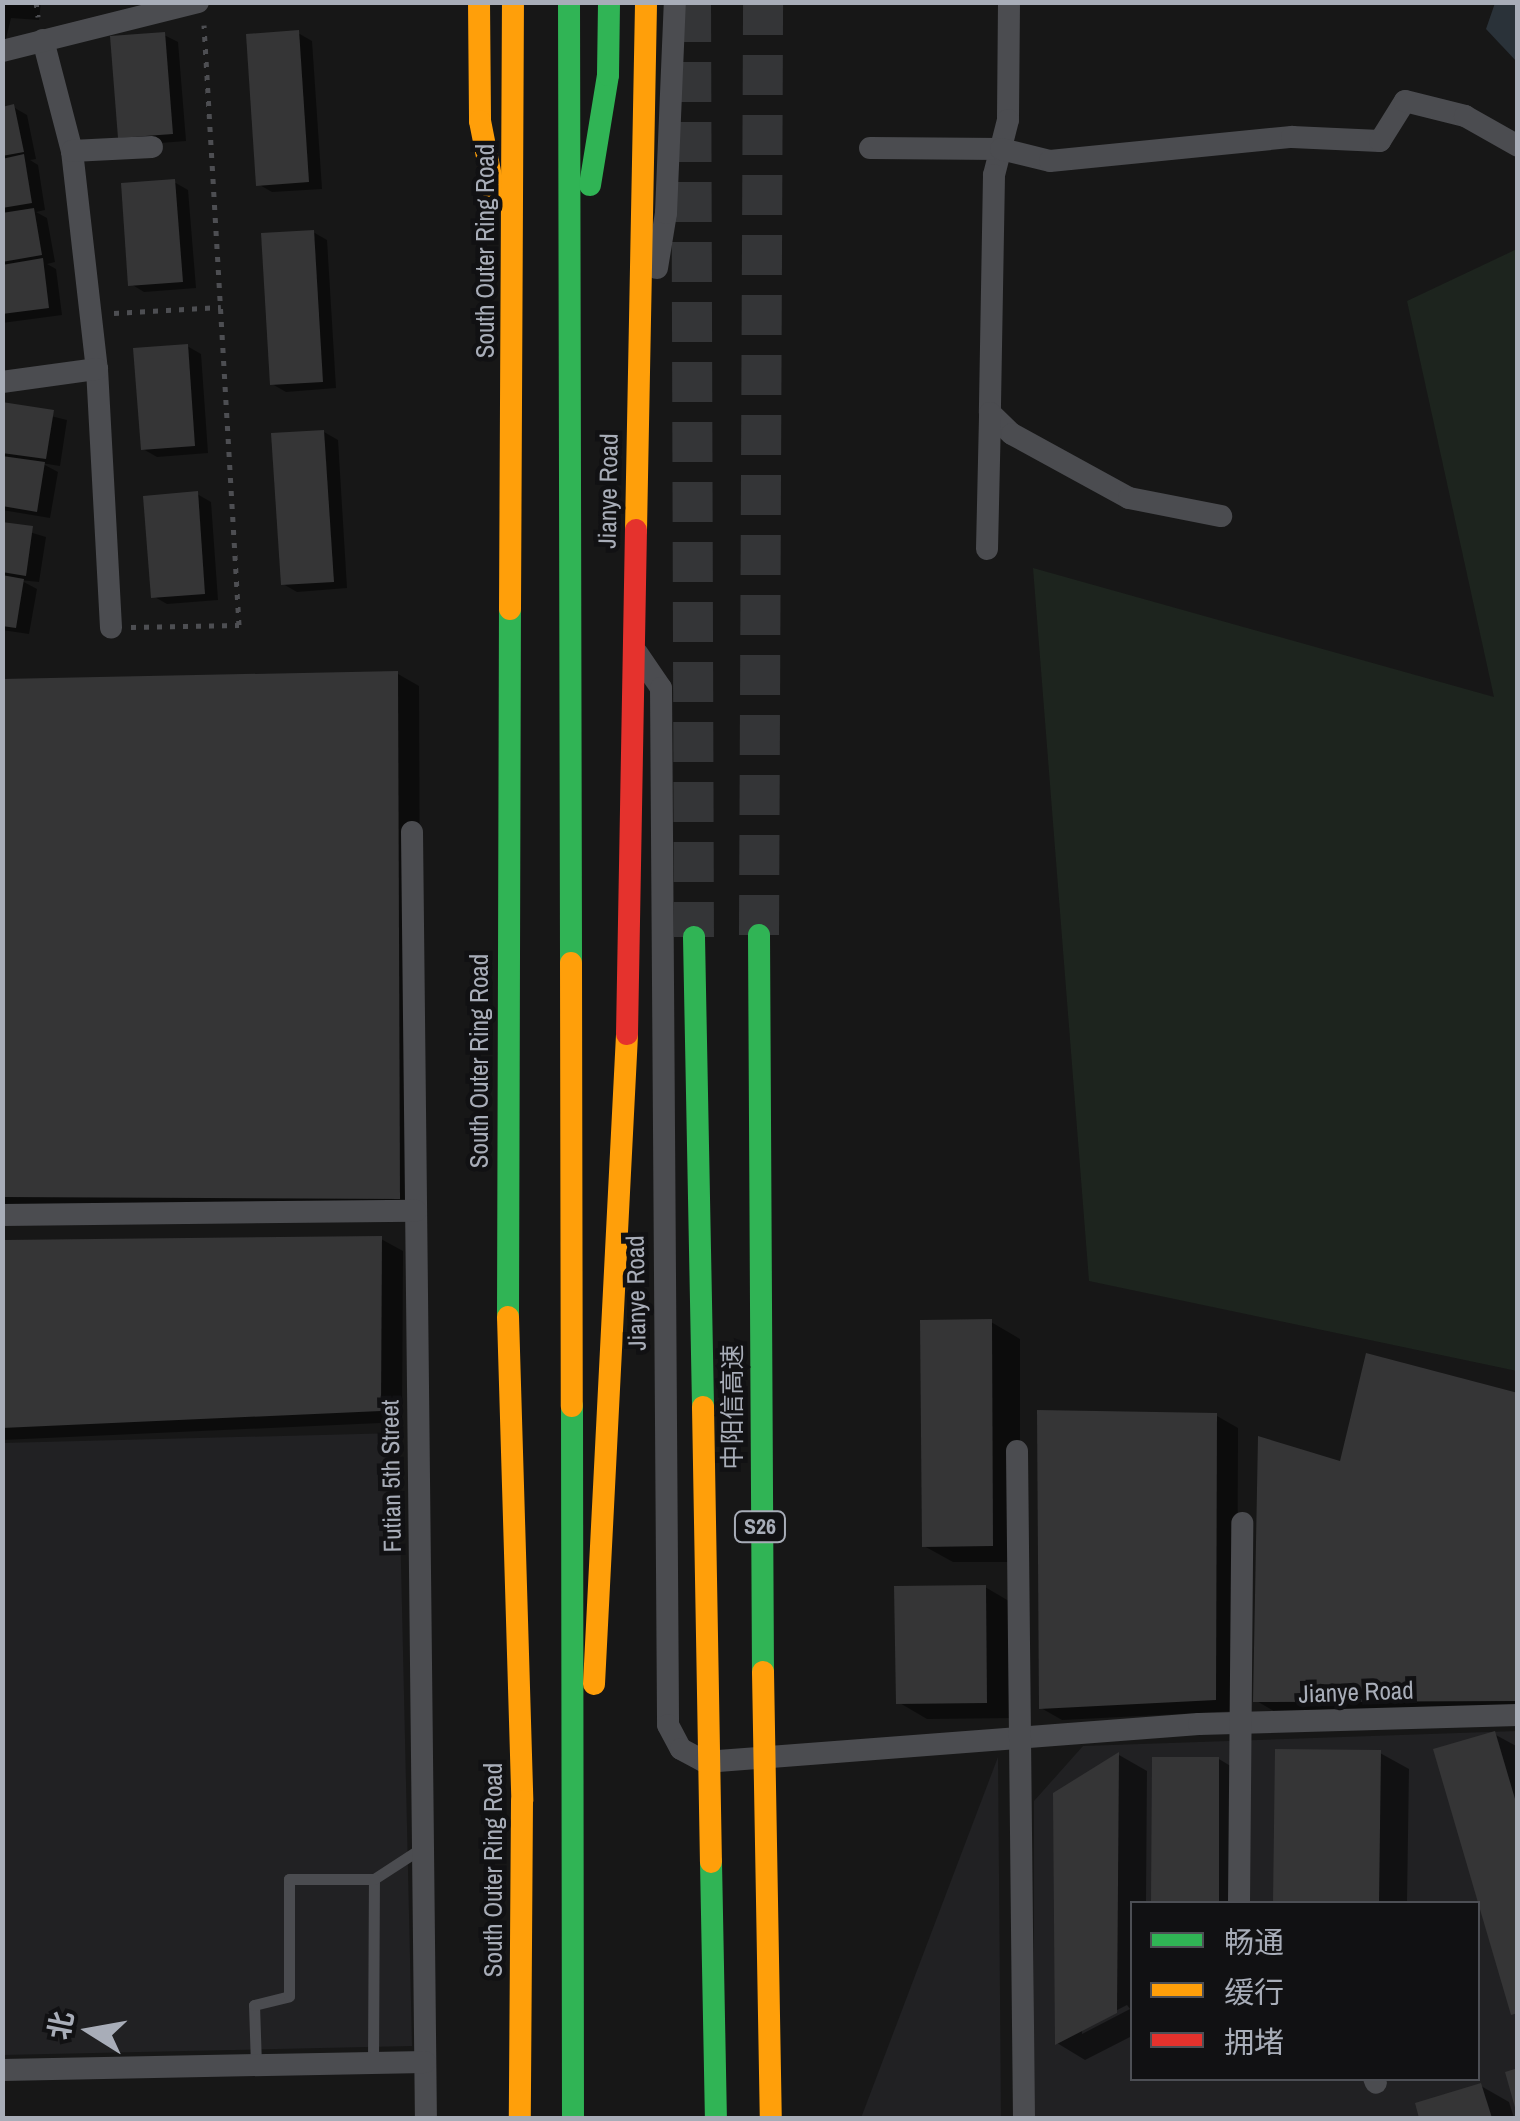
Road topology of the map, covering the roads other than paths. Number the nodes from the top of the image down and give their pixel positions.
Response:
1 (479, 2) edge
2 (513, 2) edge
3 (570, 2) edge
4 (609, 2) edge
5 (646, 2) edge
6 (675, 2) edge
7 (1009, 2) edge
8 (201, 12) edge
9 (43, 40) junction
10 (2, 51) edge
11 (1518, 146) edge
12 (152, 147) dead end
13 (870, 148) dead end
14 (1000, 149) junction
15 (72, 152) junction
16 (512, 287) junction
17 (570, 302) junction
18 (97, 368) junction
19 (2, 382) edge
20 (990, 413) junction
21 (1221, 516) dead end
22 (987, 550) dead end
23 (111, 628) road end
24 (412, 832) dead end
25 (759, 935) tunnel mouth
26 (694, 936) tunnel mouth
27 (416, 1211) junction
28 (2, 1215) edge
29 (1018, 1451) dead end
30 (1242, 1523) dead end
31 (1518, 1714) edge
32 (1240, 1722) junction
33 (1020, 1736) junction
34 (423, 1848) junction
35 (374, 1879) junction
36 (1238, 1901) edge
37 (425, 2062) junction
38 (374, 2063) junction
39 (256, 2066) junction
40 (2, 2070) edge
41 (573, 2082) junction
42 (426, 2118) edge
43 (520, 2118) edge
44 (573, 2118) edge
45 (716, 2118) edge
46 (771, 2118) edge
47 (1024, 2118) edge

1 - 16 highway
2 - 16 highway, South Outer Ring Road
3 - 17 highway
4 - 17 highway
5 - 41 highway, bridge
6 - 33 street, Jianye Road
7 - 14 street
8 - 9 street
9 - 10 street
9 - 15 street
11 - 14 street
12 - 15 street
13 - 14 street
14 - 20 street
15 - 18 street
16 - 43 highway, South Outer Ring Road
17 - 41 highway
18 - 19 street
18 - 23 street
20 - 21 street
20 - 22 street
24 - 27 street, Futian 5th Street
25 - 46 highway, 中阳信高速 / S26, bridge
26 - 45 highway, 中阳信高速 / S26, bridge
27 - 28 street
27 - 34 street, Futian 5th Street
29 - 33 street
30 - 32 street
31 - 32 street, Jianye Road
32 - 33 street, Jianye Road
32 - 36 street
33 - 47 street
34 - 35 lane
34 - 37 street, Futian 5th Street
35 - 38 lane
35 - 39 lane
37 - 38 street
37 - 42 street, Futian 5th Street
38 - 39 street
39 - 40 street
41 - 44 highway

